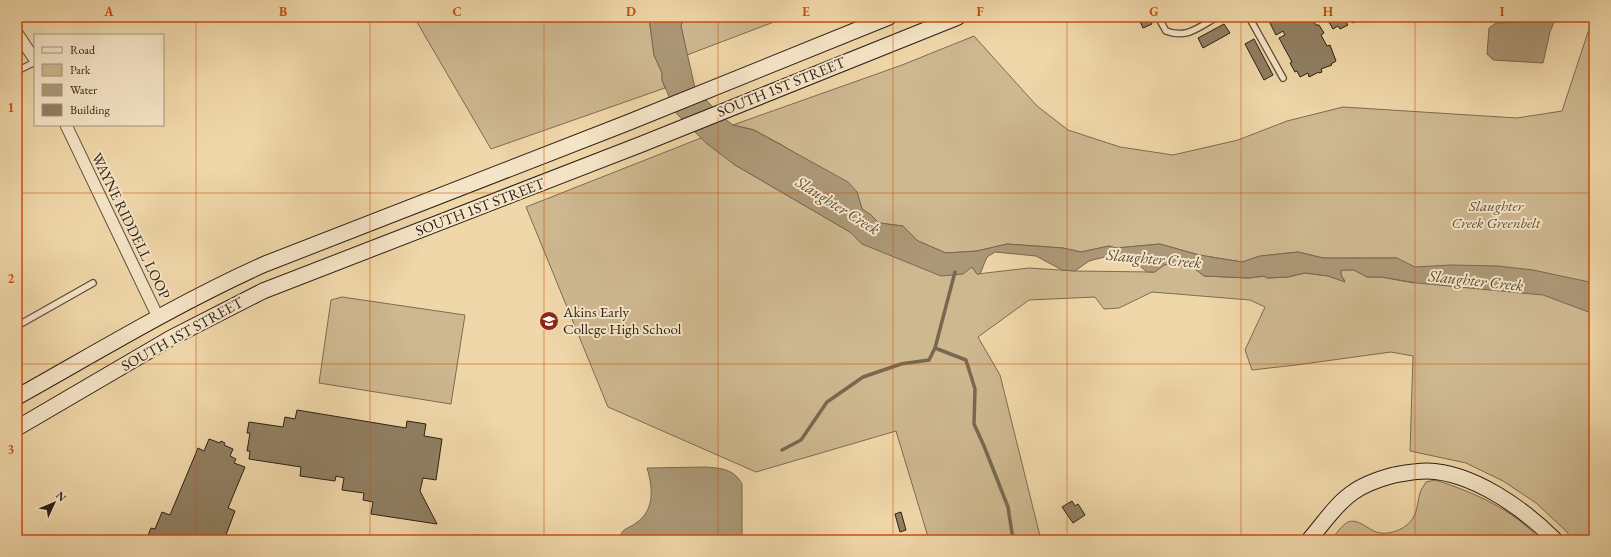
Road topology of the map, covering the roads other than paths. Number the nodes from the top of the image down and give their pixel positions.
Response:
1 (958, 17) edge
2 (1158, 17) edge
3 (1217, 17) edge
4 (1249, 17) edge
5 (884, 19) edge
6 (17, 33) edge
7 (34, 59) edge
8 (34, 62) edge
9 (17, 71) edge
10 (1283, 78) dead end
11 (66, 126) edge
12 (93, 283) dead end
13 (158, 318) junction
14 (17, 326) edge
15 (17, 397) edge
16 (17, 428) edge
17 (1309, 540) edge
18 (1555, 540) edge

1 - 16 main road, SOUTH 1ST STREET
2 - 3 lane
4 - 10 lane
5 - 13 main road, SOUTH 1ST STREET
6 - 7 street
8 - 9 lane
11 - 13 street, WAYNE RIDDELL LOOP
12 - 14 lane
13 - 15 main road, SOUTH 1ST STREET
17 - 18 main road

